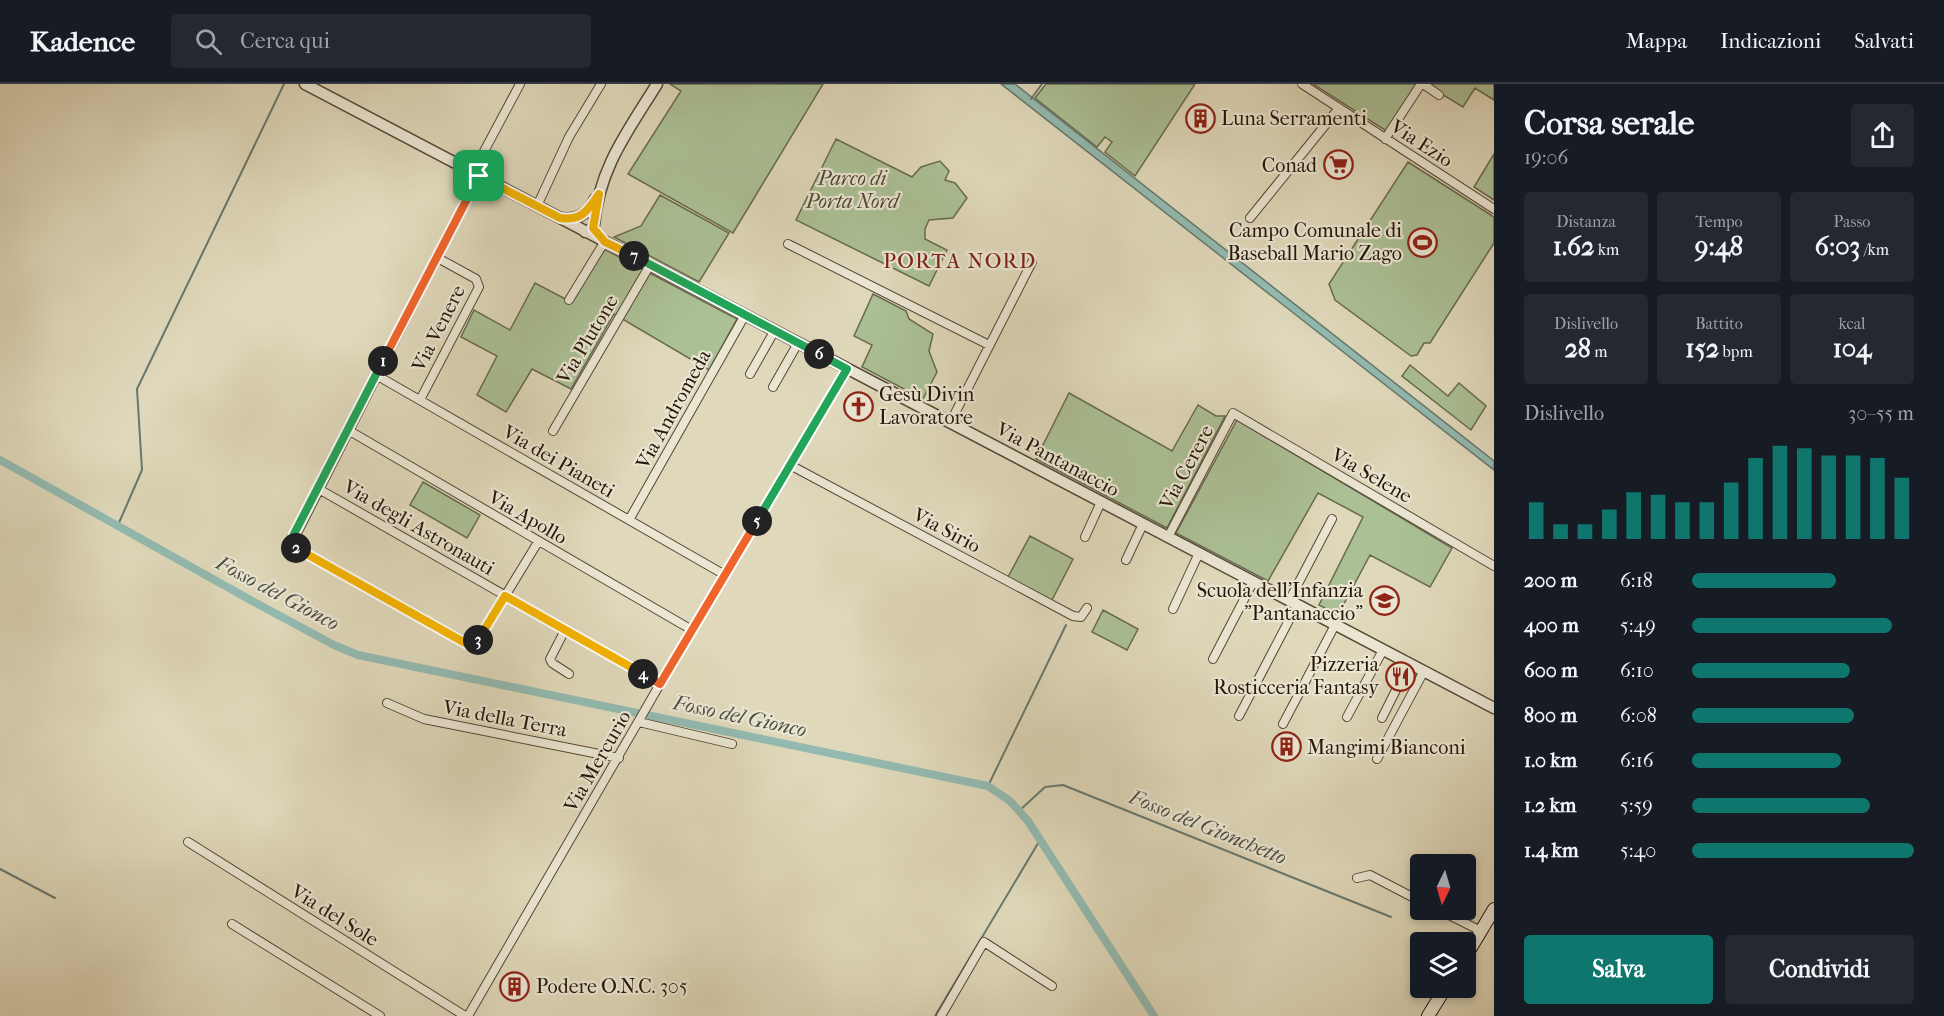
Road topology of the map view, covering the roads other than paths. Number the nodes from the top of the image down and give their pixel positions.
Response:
1 (305, 84) edge
2 (520, 84) edge
3 (601, 84) edge
4 (657, 84) edge
5 (1302, 84) edge
6 (1422, 84) edge
7 (1439, 95) dead end
8 (1339, 108) junction
9 (1385, 139) junction
10 (476, 174) junction
11 (537, 206) junction
12 (1494, 209) edge
13 (1250, 218) dead end
14 (586, 224) junction
15 (605, 242) junction
16 (788, 244) dead end
17 (436, 257) junction
18 (1032, 262) dead end
19 (650, 265) junction
20 (569, 300) dead end
21 (745, 315) junction
22 (774, 330) junction
23 (798, 343) junction
24 (989, 345) junction
25 (847, 369) junction
26 (750, 374) dead end
27 (376, 375) junction
28 (773, 387) dead end
29 (420, 400) junction
30 (1233, 413) joint
31 (950, 423) junction
32 (348, 430) junction
33 (552, 430) dead end
34 (790, 465) junction
35 (317, 488) junction
36 (1101, 502) junction
37 (1332, 519) dead end
38 (629, 520) junction
39 (1143, 524) junction
40 (1085, 537) dead end
41 (1168, 537) junction
42 (538, 542) junction
43 (1199, 553) junction
44 (1126, 560) dead end
45 (1494, 566) edge
46 (725, 575) junction
47 (1253, 582) junction
48 (505, 596) junction
49 (1293, 603) junction
50 (1087, 608) dead end
51 (1173, 609) dead end
52 (1335, 625) junction
53 (566, 630) junction
54 (692, 630) junction
55 (1383, 650) junction
56 (1213, 659) dead end
57 (1409, 664) junction
58 (1424, 671) junction
59 (569, 674) dead end
60 (660, 684) junction
61 (1395, 693) junction
62 (1408, 700) junction
63 (387, 703) dead end
64 (1494, 708) edge
65 (1239, 716) dead end
66 (1347, 717) dead end
67 (1382, 718) dead end
68 (640, 721) junction
69 (1283, 723) dead end
70 (732, 744) dead end
71 (619, 758) junction
72 (1377, 759) dead end
73 (188, 842) dead end
74 (1358, 878) dead end
75 (1410, 896) edge
76 (1494, 909) edge
77 (1459, 920) edge
78 (232, 924) dead end
79 (1481, 931) junction
80 (1476, 939) edge
81 (1052, 986) dead end
82 (1439, 998) edge
83 (380, 1016) edge
84 (466, 1016) edge
85 (941, 1016) edge
86 (1428, 1016) edge

1 - 10 street
2 - 10 street
3 - 11 street
4 - 14 street
5 - 8 street, Via Ezio
6 - 7 street
6 - 9 street
8 - 9 street, Via Ezio
8 - 13 street
9 - 12 street, Via Ezio
10 - 11 street
10 - 17 street
11 - 14 street
14 - 15 street, Via Pantanaccio
15 - 19 street, Via Pantanaccio
15 - 20 street
16 - 24 street
17 - 27 street
17 - 29 street, Via Venere
18 - 24 street
19 - 21 street, Via Pantanaccio
19 - 33 street, Via Plutone
21 - 22 street, Via Pantanaccio
21 - 38 street, Via Andromeda
22 - 23 street, Via Pantanaccio
22 - 26 street
23 - 25 street, Via Pantanaccio
23 - 28 street
24 - 31 street
25 - 31 street, Via Pantanaccio
25 - 34 street, Via Mercurio
27 - 29 street, Via dei Pianeti
27 - 32 street
29 - 38 street, Via dei Pianeti
30 - 41 street, Via Cerere
30 - 45 street, Via Selene
31 - 36 street, Via Pantanaccio
32 - 35 street
32 - 42 street, Via Apollo
34 - 46 street, Via Mercurio
34 - 50 street, Via Sirio
35 - 48 street, Via degli Astronauti
35 - 48 street
36 - 39 street, Via Pantanaccio
36 - 40 street
37 - 49 street
38 - 46 street, Via dei Pianeti
39 - 41 street, Via Pantanaccio
39 - 44 street
41 - 43 street, Via Pantanaccio
42 - 48 street
42 - 54 street, Via Apollo
43 - 47 street, Via Pantanaccio
43 - 51 street
46 - 54 street, Via Mercurio
47 - 49 street, Via Pantanaccio
47 - 56 street
48 - 53 street, Via degli Astronauti
49 - 52 street, Via Pantanaccio
49 - 65 street
52 - 55 street, Via Pantanaccio
52 - 69 street
53 - 59 street
53 - 60 street, Via degli Astronauti
54 - 60 street, Via Mercurio
55 - 57 street, Via Pantanaccio
55 - 66 street
57 - 58 street, Via Pantanaccio
57 - 61 street
58 - 62 street
58 - 64 street, Via Pantanaccio
60 - 68 street, Via Mercurio
61 - 62 street
61 - 67 street
62 - 72 street
63 - 71 street, Via della Terra
68 - 70 street
68 - 71 street, Via Mercurio
71 - 84 street, Via Mercurio
73 - 84 street, Via del Sole
74 - 75 street
76 - 79 main road
77 - 79 street
78 - 83 street
79 - 80 main road
81 - 85 street
82 - 86 main road

